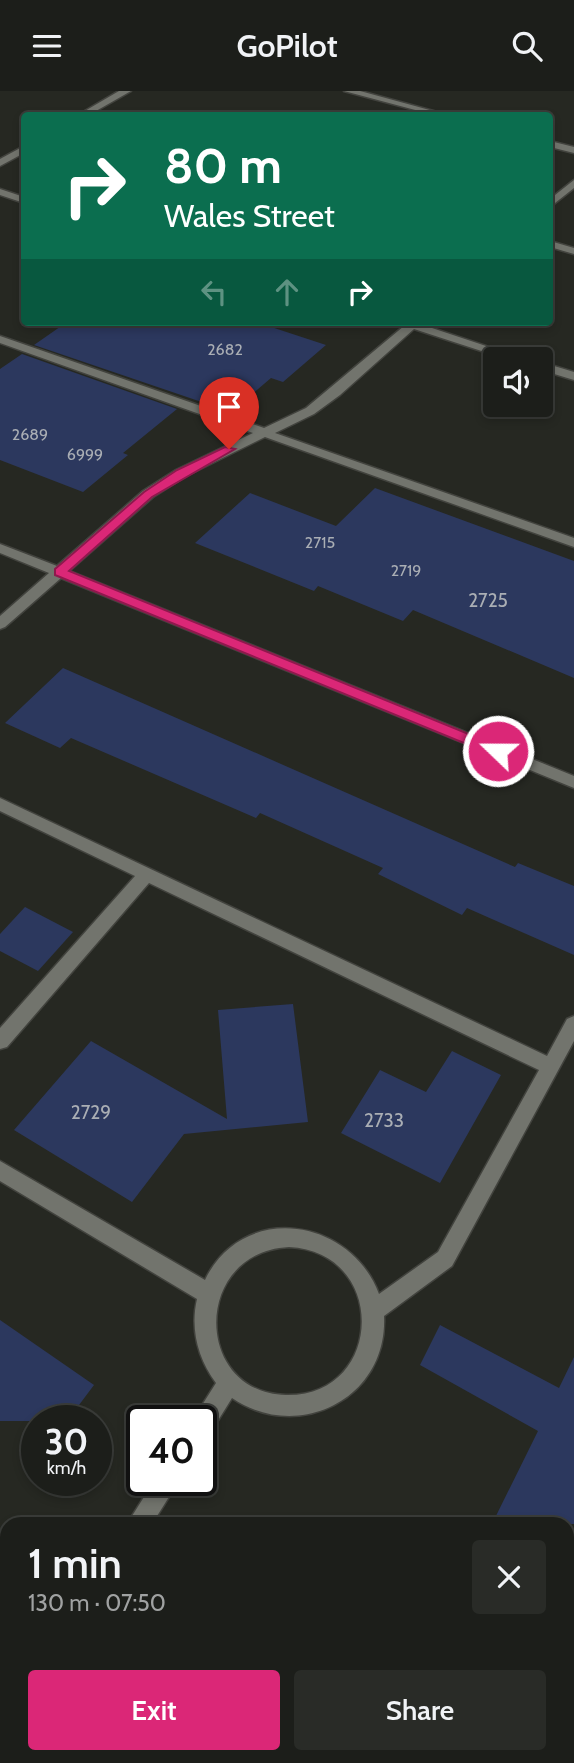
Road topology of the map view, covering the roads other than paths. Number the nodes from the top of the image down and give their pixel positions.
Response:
1 (126, 91) edge
2 (349, 91) edge
3 (366, 93) edge
4 (94, 112) edge
5 (432, 112) edge
6 (553, 144) edge
7 (574, 150) edge
8 (21, 151) edge
9 (0, 163) edge
10 (574, 183) edge
11 (0, 192) edge
12 (21, 199) edge
13 (553, 201) edge
14 (553, 245) edge
15 (574, 251) edge
16 (407, 326) edge
17 (419, 326) edge
18 (0, 339) edge
19 (483, 347) edge
20 (553, 370) edge
21 (574, 376) edge
22 (263, 433) junction
23 (574, 543) edge
24 (0, 548) edge
25 (60, 572) junction
26 (0, 624) edge
27 (574, 782) edge
28 (0, 804) edge
29 (147, 874) junction
30 (574, 1024) edge
31 (0, 1041) edge
32 (552, 1067) junction
33 (0, 1170) edge
34 (208, 1294) junction
35 (376, 1309) junction
36 (229, 1383) junction
37 (215, 1405) edge
38 (157, 1496) edge
39 (144, 1517) edge

1 - 4 street
2 - 3 street
3 - 5 street
6 - 7 street
8 - 9 street
10 - 13 street
11 - 12 street
14 - 15 street
16 - 22 street
17 - 19 street
18 - 22 street
20 - 21 street
22 - 23 street
22 - 25 street
24 - 25 street
25 - 26 street
25 - 27 street
28 - 29 street
29 - 31 street
29 - 32 street
30 - 32 street
32 - 35 street
33 - 34 street
34 - 35 street
34 - 36 street
35 - 36 street
36 - 37 street
38 - 39 street

